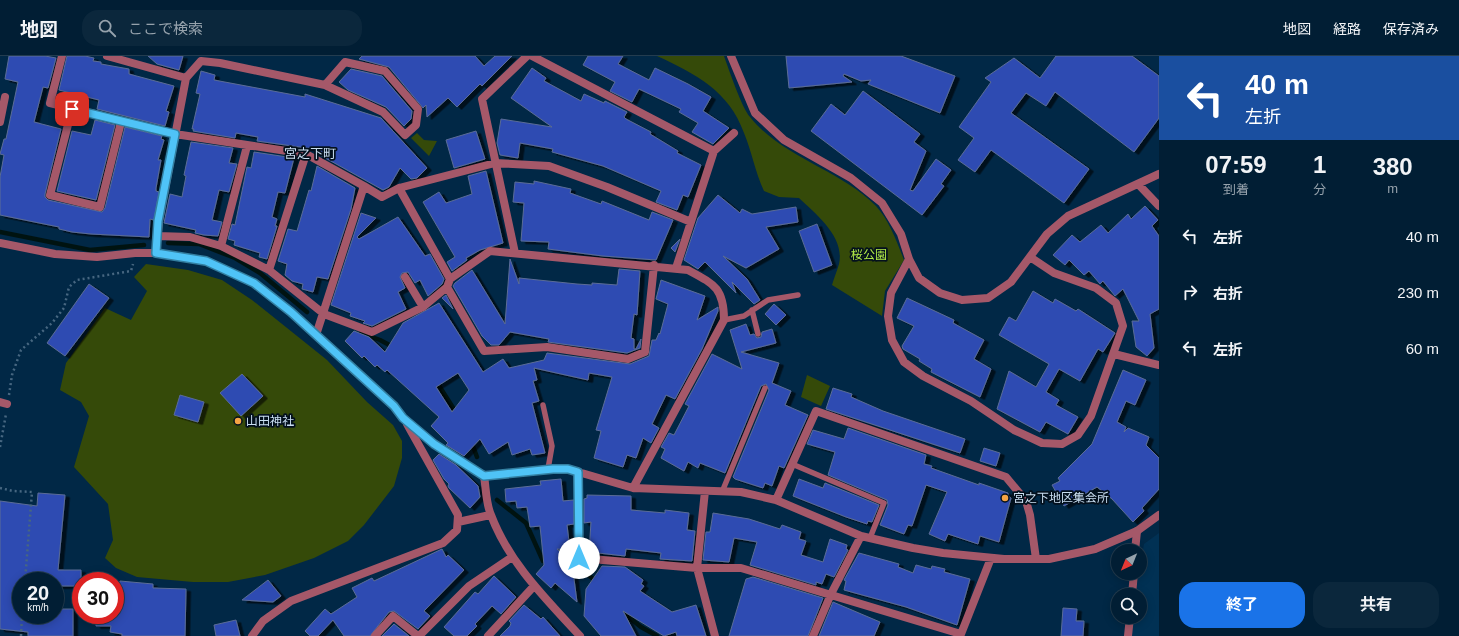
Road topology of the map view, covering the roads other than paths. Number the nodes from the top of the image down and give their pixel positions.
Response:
1 (62, 56) edge
2 (107, 56) edge
3 (527, 56) edge
4 (532, 56) edge
5 (731, 56) edge
6 (200, 59) edge
7 (186, 78) junction
8 (325, 85) junction
9 (5, 97) dead end
10 (72, 109) junction
11 (0, 122) edge
12 (121, 122) junction
13 (734, 133) dead end
14 (175, 134) junction
15 (247, 146) junction
16 (714, 152) junction
17 (306, 154) junction
18 (496, 163) junction
19 (1159, 174) edge
20 (1139, 185) junction
21 (364, 186) junction
22 (399, 188) junction
23 (1159, 206) edge
24 (691, 222) junction
25 (158, 236) junction
26 (0, 243) edge
27 (222, 246) junction
28 (156, 253) junction
29 (515, 253) junction
30 (1030, 257) junction
31 (909, 259) junction
32 (654, 266) junction
33 (676, 268) junction
34 (268, 270) junction
35 (405, 277) dead end
36 (449, 283) junction
37 (798, 295) dead end
38 (423, 307) junction
39 (752, 310) junction
40 (324, 314) junction
41 (724, 320) junction
42 (758, 334) dead end
43 (316, 335) junction
44 (1114, 354) junction
45 (1159, 365) edge
46 (765, 388) dead end
47 (543, 405) dead end
48 (403, 418) junction
49 (792, 464) junction
50 (548, 469) junction
51 (578, 472) junction
52 (484, 476) junction
53 (633, 488) junction
54 (705, 491) junction
55 (722, 492) junction
56 (776, 500) junction
57 (490, 515) junction
58 (1159, 515) edge
59 (458, 522) junction
60 (1137, 531) junction
61 (861, 536) junction
62 (870, 538) junction
63 (1136, 544) edge
64 (512, 557) junction
65 (991, 558) junction
66 (1036, 559) junction
67 (697, 568) junction
68 (534, 586) junction
69 (831, 594) junction
70 (1129, 624) edge
71 (252, 636) edge
72 (375, 636) edge
73 (418, 636) edge
74 (488, 636) edge
75 (580, 636) edge
76 (715, 636) edge
77 (813, 636) edge
78 (1128, 636) edge

1 - 10 street
2 - 7 street
3 - 18 street
4 - 16 street
5 - 31 street
6 - 7 street
6 - 8 street
7 - 14 street
8 - 8 street
9 - 11 street
10 - 12 street
10 - 12 street
12 - 14 street
13 - 16 street
14 - 15 street
14 - 25 street
15 - 17 street
15 - 27 street
16 - 24 street
17 - 21 street
17 - 34 street
18 - 22 street
18 - 24 street
18 - 29 street
19 - 20 street
20 - 23 street
20 - 30 street
21 - 22 street
21 - 40 street
22 - 36 street
24 - 33 street
25 - 27 street
25 - 28 street
26 - 28 street
27 - 34 street
28 - 43 street
29 - 32 street
29 - 36 street
30 - 31 street
30 - 44 street
31 - 44 street
32 - 33 street
32 - 36 street
33 - 41 street
34 - 40 street
35 - 38 street
36 - 38 street
37 - 39 lane
38 - 40 street
39 - 41 lane
39 - 42 lane
40 - 43 street
41 - 53 street
43 - 48 street
44 - 45 street
46 - 55 lane
47 - 50 lane
48 - 52 street
48 - 59 street
49 - 56 street
49 - 62 lane
49 - 66 street
50 - 51 street
50 - 52 street
51 - 53 street
51 - 67 street
52 - 57 street
53 - 54 street
54 - 55 street
54 - 67 street
55 - 56 street
56 - 61 street
57 - 59 street
57 - 64 street
58 - 60 street
59 - 71 street
60 - 63 street
60 - 66 street
61 - 62 street
61 - 69 street
62 - 65 street
64 - 68 street
64 - 73 street
65 - 66 street
65 - 69 street
67 - 69 street
67 - 76 street
68 - 74 street
68 - 75 street
69 - 77 street
70 - 78 street
72 - 73 street

